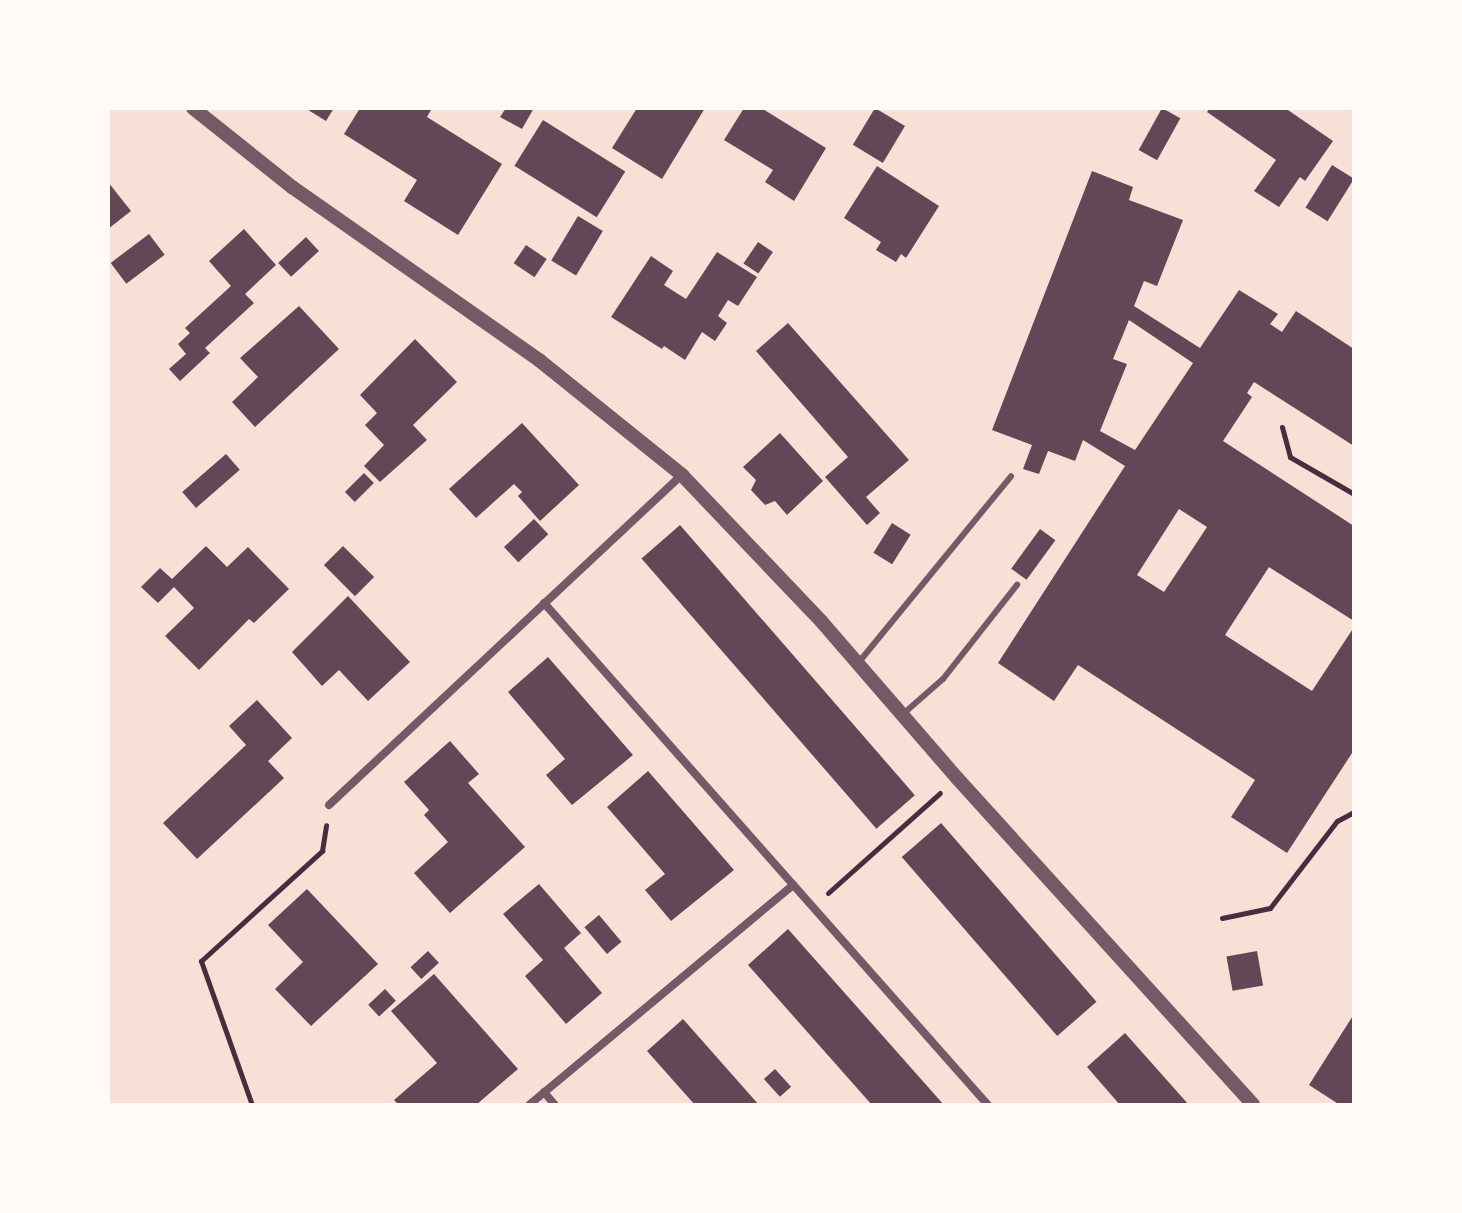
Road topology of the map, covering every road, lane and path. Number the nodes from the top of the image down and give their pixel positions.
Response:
1 (193, 108) edge
2 (1282, 427) dead end
3 (682, 475) junction
4 (1011, 476) dead end
5 (1354, 494) edge
6 (1017, 585) dead end
7 (544, 603) junction
8 (858, 663) junction
9 (902, 715) junction
10 (957, 778) junction
11 (329, 805) joint
12 (1354, 813) edge
13 (793, 885) junction
14 (812, 907) junction
15 (1222, 918) dead end
16 (544, 1092) junction
17 (252, 1105) edge
18 (529, 1105) edge
19 (555, 1105) edge
20 (988, 1105) edge
21 (1253, 1105) edge

1 - 3 street
2 - 5 path
3 - 7 street
3 - 8 street
4 - 8 lane
6 - 9 lane
7 - 11 street
7 - 13 street
8 - 9 street
9 - 10 street
10 - 14 path
10 - 21 street
11 - 17 path
12 - 15 path
13 - 14 street
13 - 16 street
14 - 20 street
16 - 18 street
16 - 19 street

